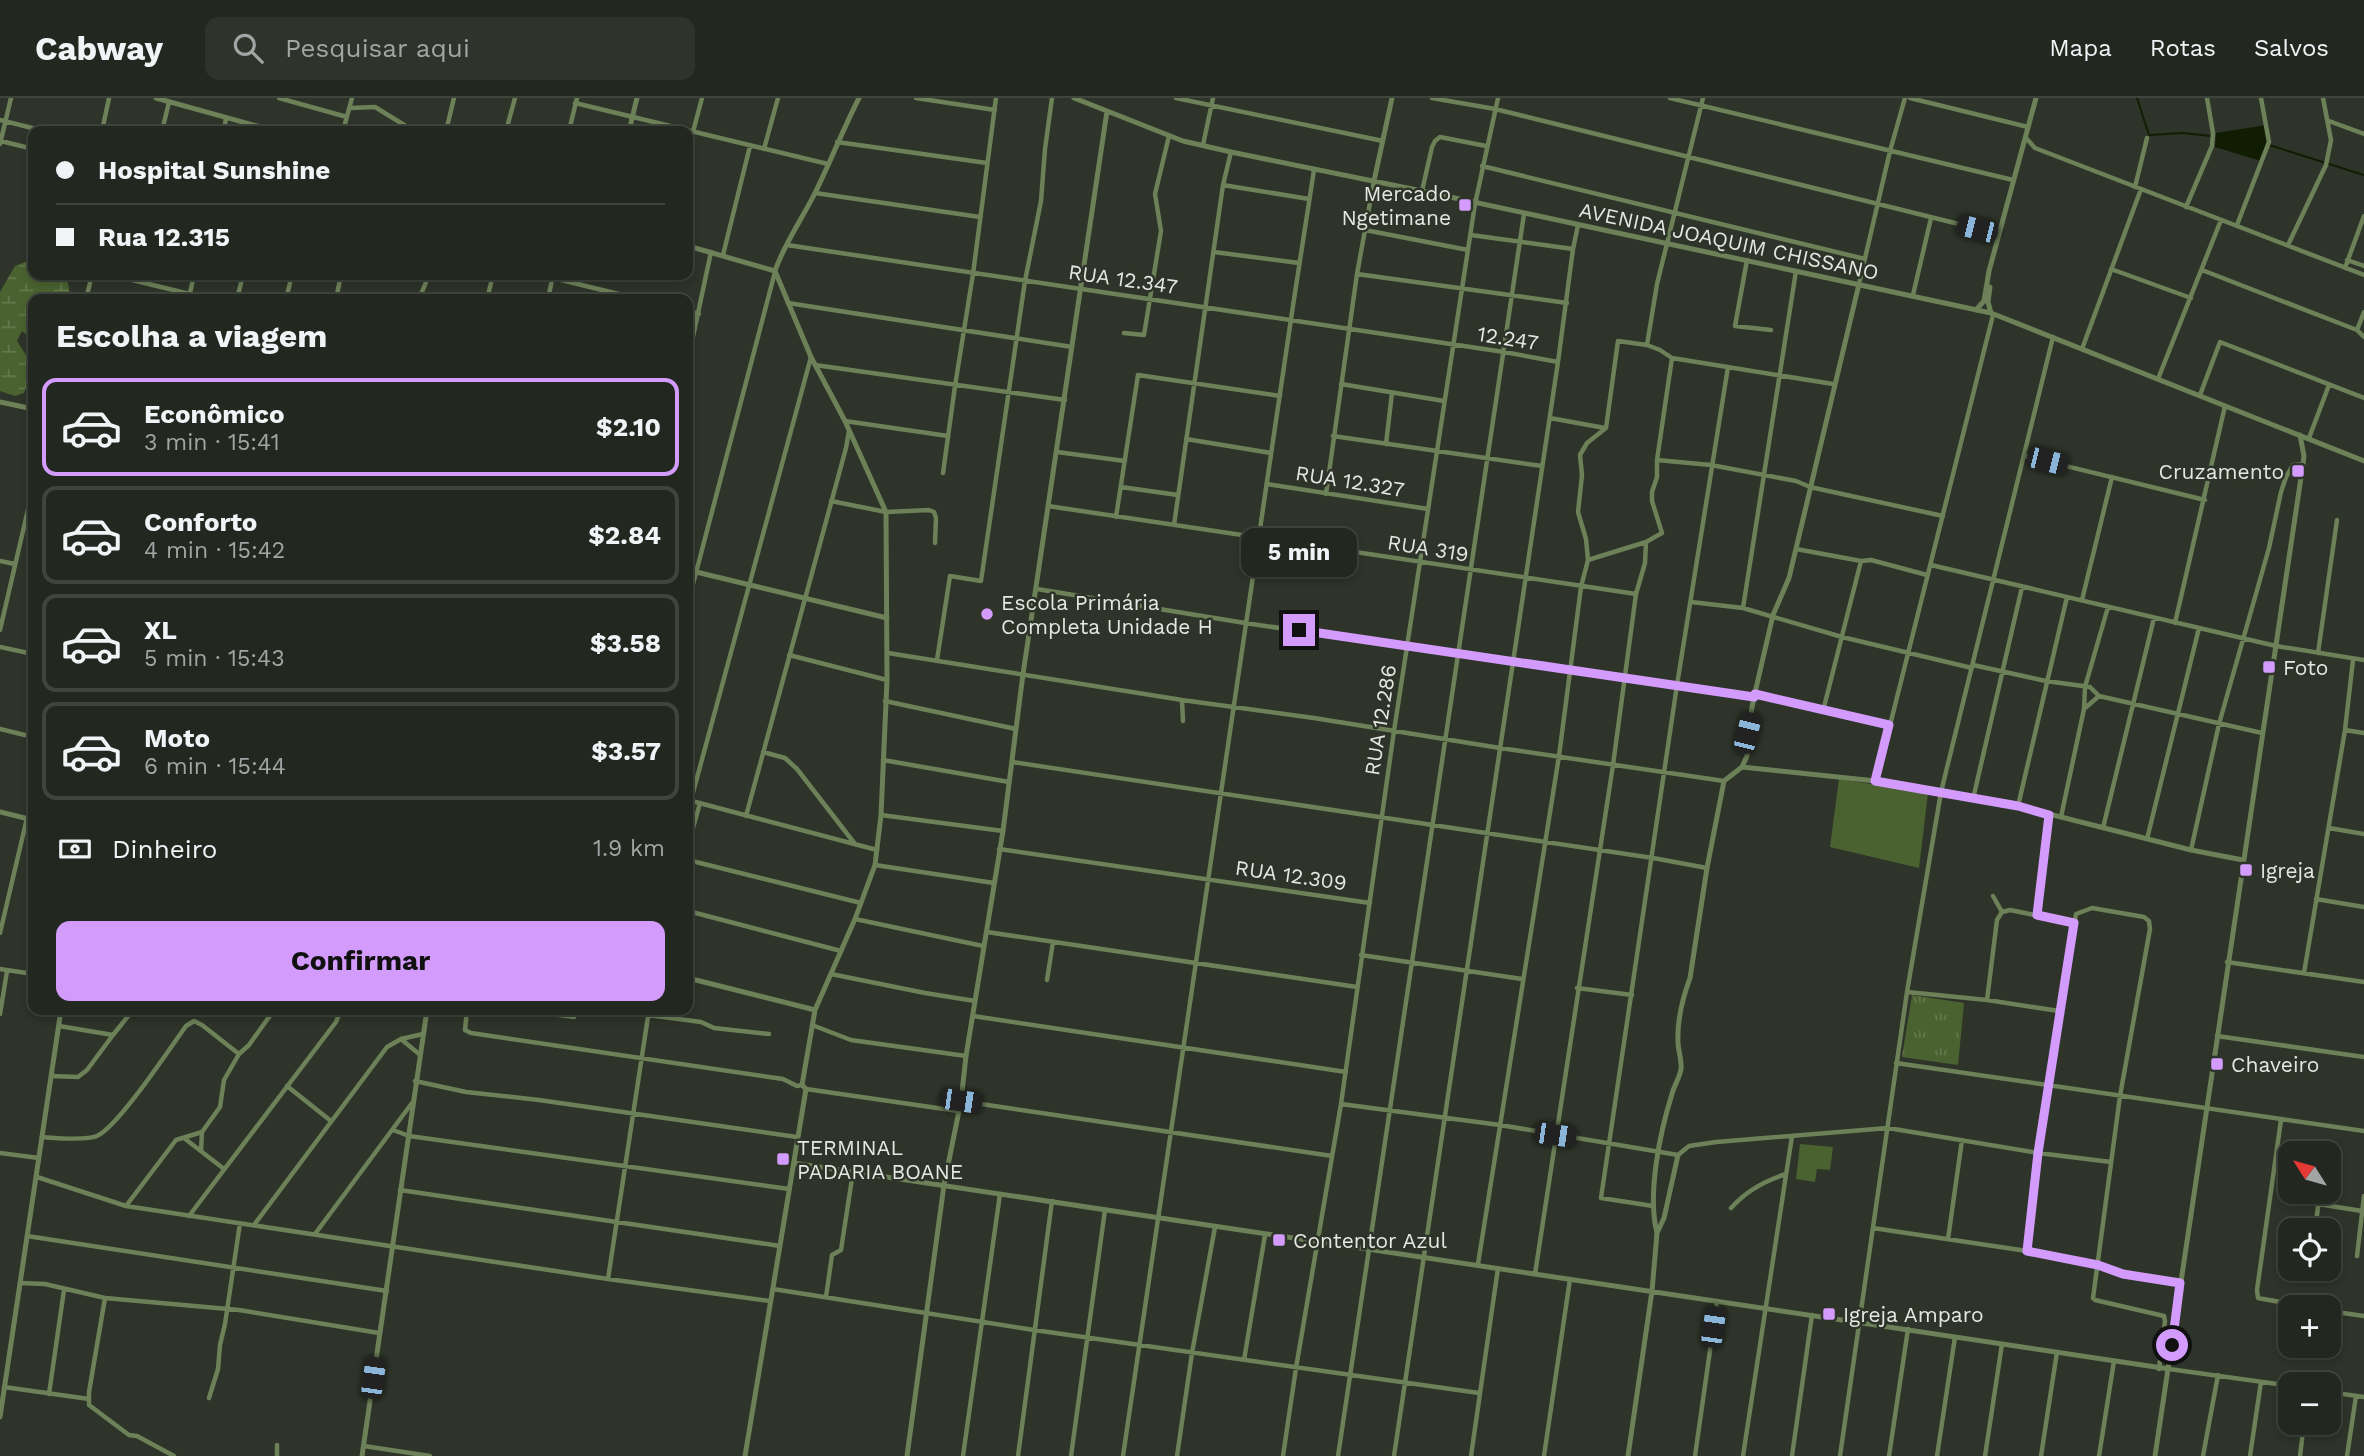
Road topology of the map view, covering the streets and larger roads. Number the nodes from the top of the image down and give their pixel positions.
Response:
1 (11, 98) edge
2 (109, 98) edge
3 (156, 98) edge
4 (279, 98) edge
5 (352, 98) edge
6 (454, 98) edge
7 (515, 98) edge
8 (637, 98) edge
9 (702, 98) edge
10 (778, 98) edge
11 (859, 98) edge
12 (916, 98) edge
13 (996, 98) edge
14 (1052, 98) edge
15 (1074, 98) edge
16 (1176, 98) edge
17 (1213, 98) edge
18 (1392, 98) edge
19 (1432, 98) edge
20 (1497, 98) edge
21 (1670, 98) edge
22 (1703, 98) edge
23 (1907, 98) edge
24 (2036, 98) edge
25 (2207, 98) edge
26 (2261, 98) edge
27 (2323, 98) edge
28 (941, 100) edge
29 (576, 101) edge
30 (169, 102) junction
31 (1211, 106) junction
32 (1700, 106) junction
33 (350, 108) junction
34 (1495, 109) junction
35 (995, 110) junction
36 (1107, 111) junction
37 (347, 117) junction
38 (226, 118) junction
39 (632, 119) junction
40 (3, 120) edge
41 (2328, 121) junction
42 (103, 126) edge
43 (163, 126) edge
44 (225, 126) edge
45 (256, 126) edge
46 (344, 126) edge
47 (406, 126) edge
48 (447, 126) edge
49 (507, 126) edge
50 (570, 126) edge
51 (630, 126) edge
52 (665, 126) edge
53 (28, 127) edge
54 (2028, 127) junction
55 (693, 132) joint
56 (2364, 134) edge
57 (2025, 135) junction
58 (1169, 136) junction
59 (2147, 138) dead end
60 (1383, 141) junction
61 (836, 142) junction
62 (0, 143) edge
63 (1203, 145) junction
64 (750, 146) junction
65 (1486, 146) junction
66 (28, 148) edge
67 (2035, 148) junction
68 (764, 149) junction
69 (1890, 151) junction
70 (1231, 152) junction
71 (2020, 154) junction
72 (1688, 157) junction
73 (988, 163) junction
74 (828, 164) junction
75 (1482, 166) junction
76 (1314, 170) junction
77 (2013, 180) junction
78 (1374, 181) junction
79 (1223, 186) junction
80 (2138, 188) junction
81 (1422, 191) junction
82 (815, 193) junction
83 (1310, 199) junction
84 (1475, 204) junction
85 (1877, 205) junction
86 (2186, 207) junction
87 (1675, 212) junction
88 (1524, 214) junction
89 (2364, 216) edge
90 (980, 217) junction
91 (1931, 217) junction
92 (2221, 220) junction
93 (1578, 225) junction
94 (2237, 225) junction
95 (1365, 230) junction
96 (1999, 234) junction
97 (1471, 235) junction
98 (1520, 242) junction
99 (1668, 244) junction
100 (787, 245) junction
101 (2288, 245) junction
102 (693, 247) edge
103 (1573, 249) junction
104 (1468, 250) junction
105 (712, 252) junction
106 (1214, 252) junction
107 (723, 256) junction
108 (1864, 259) junction
109 (1747, 260) junction
110 (2347, 260) junction
111 (1992, 263) junction
112 (1299, 264) junction
113 (2364, 266) edge
114 (2345, 268) junction
115 (2111, 269) junction
116 (2202, 270) junction
117 (775, 271) junction
118 (1796, 271) junction
119 (973, 274) junction
120 (1357, 274) junction
121 (2364, 275) edge
122 (148, 280) edge
123 (193, 280) edge
124 (565, 280) edge
125 (1025, 281) junction
126 (1859, 284) junction
127 (1462, 289) junction
128 (1082, 290) junction
129 (190, 293) junction
130 (193, 294) edge
131 (619, 294) edge
132 (1913, 295) junction
133 (1512, 296) junction
134 (2191, 298) junction
135 (1149, 299) junction
136 (788, 303) junction
137 (1567, 303) junction
138 (1206, 308) junction
139 (1976, 310) junction
140 (693, 312) edge
141 (2364, 312) edge
142 (698, 314) junction
143 (1992, 314) junction
144 (1292, 321) junction
145 (1350, 330) junction
146 (1771, 330) dead end
147 (2357, 330) junction
148 (964, 331) junction
149 (1124, 333) dead end
150 (693, 337) edge
151 (2053, 337) junction
152 (2364, 337) edge
153 (1017, 338) junction
154 (1453, 345) junction
155 (1647, 345) junction
156 (1072, 346) junction
157 (2082, 348) junction
158 (1504, 352) junction
159 (811, 357) junction
160 (1672, 358) junction
161 (1558, 362) junction
162 (815, 365) junction
163 (1728, 367) junction
164 (1780, 375) junction
165 (2158, 379) junction
166 (1196, 382) junction
167 (1340, 384) junction
168 (1833, 384) junction
169 (2329, 385) junction
170 (955, 386) junction
171 (1009, 392) junction
172 (1392, 393) junction
173 (2200, 395) junction
174 (1280, 396) junction
175 (2364, 398) edge
176 (1065, 400) junction
177 (1444, 401) junction
178 (0, 402) edge
179 (2225, 406) junction
180 (28, 408) edge
181 (1550, 418) junction
182 (845, 421) junction
183 (1606, 428) junction
184 (849, 430) junction
185 (2300, 435) junction
186 (948, 436) junction
187 (1334, 436) junction
188 (2309, 438) junction
189 (1186, 439) junction
190 (2316, 442) junction
191 (1386, 444) junction
192 (1437, 449) junction
193 (1057, 452) junction
194 (1272, 453) junction
195 (2025, 456) junction
196 (2304, 456) junction
197 (1487, 458) junction
198 (1657, 460) junction
199 (1125, 461) junction
200 (2364, 461) edge
201 (1711, 465) junction
202 (1542, 466) junction
203 (2302, 466) junction
204 (943, 473) dead end
205 (1765, 475) junction
206 (2112, 477) junction
207 (1267, 484) junction
208 (1121, 487) junction
209 (1810, 487) junction
210 (1326, 494) junction
211 (1178, 495) junction
212 (2205, 500) junction
213 (831, 501) junction
214 (1048, 506) junction
215 (28, 509) edge
216 (1428, 509) junction
217 (886, 512) junction
218 (1943, 516) junction
219 (1116, 517) junction
220 (2337, 520) dead end
221 (1174, 525) junction
222 (1259, 538) junction
223 (1646, 542) junction
224 (935, 543) dead end
225 (1795, 549) junction
226 (1588, 560) junction
227 (0, 561) edge
228 (1861, 561) junction
229 (1421, 563) junction
230 (15, 564) junction
231 (1931, 565) junction
232 (1471, 570) junction
233 (693, 571) edge
234 (696, 572) junction
235 (1928, 575) junction
236 (1526, 579) junction
237 (1994, 581) junction
238 (693, 584) edge
239 (748, 586) junction
240 (1581, 587) junction
241 (2022, 587) junction
242 (1037, 589) junction
243 (1636, 594) junction
244 (2067, 597) junction
245 (804, 599) junction
246 (2082, 600) junction
247 (1690, 603) junction
248 (2108, 607) junction
249 (1743, 608) junction
250 (1773, 615) junction
251 (887, 618) junction
252 (2154, 618) junction
253 (1245, 623) junction
254 (2175, 623) junction
255 (2199, 628) junction
256 (0, 630) edge
257 (1842, 637) junction
258 (2242, 637) junction
259 (1408, 646) junction
260 (2276, 646) junction
261 (0, 647) edge
262 (1907, 652) junction
263 (28, 653) edge
264 (888, 653) junction
265 (1459, 653) junction
266 (2318, 653) junction
267 (789, 655) junction
268 (937, 660) junction
269 (2353, 660) junction
270 (2364, 660) edge
271 (1514, 662) junction
272 (1972, 666) junction
273 (1569, 671) junction
274 (2002, 672) junction
275 (1023, 674) junction
276 (1624, 678) junction
277 (887, 680) junction
278 (2046, 681) junction
279 (1677, 685) junction
280 (2085, 687) junction
281 (1754, 695) junction
282 (2099, 696) junction
283 (1182, 700) junction
284 (885, 701) junction
285 (1232, 705) junction
286 (2133, 705) junction
287 (2084, 709) junction
288 (1823, 711) junction
289 (2176, 713) junction
290 (1183, 721) dead end
291 (2219, 724) junction
292 (1889, 725) junction
293 (0, 729) edge
294 (1016, 729) junction
295 (2345, 730) junction
296 (1394, 731) junction
297 (2262, 733) junction
298 (2364, 733) edge
299 (28, 734) edge
300 (1446, 740) junction
301 (1500, 748) junction
302 (763, 752) junction
303 (1559, 756) junction
304 (883, 760) junction
305 (1012, 762) junction
306 (1613, 765) junction
307 (1742, 767) junction
308 (1666, 772) junction
309 (1724, 781) junction
310 (1875, 781) junction
311 (1009, 782) junction
312 (693, 789) edge
313 (1941, 792) junction
314 (1220, 794) junction
315 (1973, 799) junction
316 (693, 801) edge
317 (700, 803) junction
318 (2018, 806) junction
319 (0, 812) edge
320 (881, 815) junction
321 (2049, 815) junction
322 (746, 816) junction
323 (2061, 817) junction
324 (1382, 818) junction
325 (28, 819) edge
326 (28, 826) edge
327 (1433, 826) junction
328 (693, 828) edge
329 (2103, 828) junction
330 (2329, 828) junction
331 (1003, 831) junction
332 (1487, 834) junction
333 (2364, 834) edge
334 (2147, 839) junction
335 (1545, 842) junction
336 (855, 844) junction
337 (999, 849) junction
338 (877, 850) junction
339 (2191, 850) junction
340 (1600, 851) junction
341 (1653, 858) junction
342 (2243, 860) junction
343 (693, 861) edge
344 (875, 865) junction
345 (1707, 868) junction
346 (1208, 879) junction
347 (994, 883) junction
348 (1993, 896) dead end
349 (2316, 899) junction
350 (861, 903) junction
351 (1370, 903) junction
352 (2364, 906) edge
353 (693, 912) edge
354 (2002, 912) junction
355 (2037, 915) junction
356 (1, 919) edge
357 (855, 919) junction
358 (2074, 923) junction
359 (987, 932) junction
360 (0, 933) edge
361 (1053, 942) junction
362 (984, 946) junction
363 (841, 951) junction
364 (1361, 955) junction
365 (1411, 962) junction
366 (2227, 962) junction
367 (1196, 964) junction
368 (0, 969) edge
369 (1466, 969) junction
370 (7, 971) junction
371 (28, 973) edge
372 (2304, 973) junction
373 (831, 974) junction
374 (693, 979) edge
375 (1522, 979) junction
376 (1047, 981) dead end
377 (2364, 982) edge
378 (1357, 987) junction
379 (1577, 988) junction
380 (1907, 992) junction
381 (1632, 995) junction
382 (1987, 1000) junction
383 (975, 1001) junction
384 (815, 1010) junction
385 (2059, 1011) junction
386 (0, 1014) edge
387 (60, 1015) edge
388 (129, 1015) edge
389 (270, 1015) edge
390 (338, 1015) edge
391 (425, 1015) edge
392 (466, 1015) edge
393 (559, 1015) edge
394 (648, 1015) edge
395 (664, 1015) edge
396 (973, 1016) junction
397 (574, 1017) dead end
398 (813, 1025) junction
399 (58, 1027) junction
400 (423, 1034) junction
401 (769, 1034) dead end
402 (113, 1035) junction
403 (2217, 1036) junction
404 (401, 1039) junction
405 (1183, 1048) junction
406 (239, 1054) junction
407 (419, 1054) junction
408 (966, 1055) junction
409 (2364, 1057) edge
410 (642, 1058) junction
411 (1896, 1063) junction
412 (1346, 1072) junction
413 (51, 1076) junction
414 (415, 1081) junction
415 (2049, 1085) junction
416 (287, 1086) junction
417 (804, 1087) junction
418 (2120, 1096) junction
419 (961, 1101) junction
420 (412, 1103) junction
421 (1341, 1104) junction
422 (2206, 1108) junction
423 (958, 1111) junction
424 (1391, 1111) junction
425 (634, 1114) junction
426 (1444, 1118) junction
427 (2281, 1120) junction
428 (331, 1121) junction
429 (1500, 1125) junction
430 (1888, 1128) junction
431 (393, 1130) junction
432 (2364, 1130) edge
433 (1171, 1131) junction
434 (202, 1132) junction
435 (1555, 1135) junction
436 (409, 1136) junction
437 (1792, 1136) junction
438 (797, 1137) junction
439 (42, 1138) junction
440 (184, 1138) junction
441 (1962, 1140) junction
442 (1609, 1143) junction
443 (1659, 1150) junction
444 (201, 1151) junction
445 (0, 1153) edge
446 (2038, 1153) junction
447 (1678, 1155) junction
448 (1332, 1156) junction
449 (39, 1158) junction
450 (2111, 1162) junction
451 (793, 1163) junction
452 (626, 1168) junction
453 (224, 1170) junction
454 (853, 1172) junction
455 (1786, 1174) junction
456 (37, 1177) junction
457 (944, 1185) junction
458 (399, 1189) junction
459 (789, 1189) junction
460 (1000, 1193) junction
461 (2364, 1196) edge
462 (1052, 1201) junction
463 (2318, 1204) joint
464 (126, 1206) junction
465 (1653, 1206) junction
466 (1731, 1208) dead end
467 (1105, 1210) junction
468 (2362, 1211) junction
469 (189, 1216) junction
470 (1157, 1218) junction
471 (2316, 1218) edge
472 (617, 1222) junction
473 (240, 1223) junction
474 (254, 1224) junction
475 (1215, 1227) junction
476 (1873, 1228) junction
477 (1657, 1233) junction
478 (316, 1234) junction
479 (1265, 1235) junction
480 (27, 1236) junction
481 (1948, 1239) junction
482 (1319, 1242) junction
483 (394, 1246) junction
484 (780, 1246) junction
485 (1369, 1250) junction
486 (2027, 1251) junction
487 (2357, 1256) dead end
488 (1424, 1258) junction
489 (1478, 1264) junction
490 (2098, 1265) junction
491 (234, 1268) junction
492 (1498, 1268) junction
493 (1535, 1274) junction
494 (608, 1279) junction
495 (1570, 1279) junction
496 (19, 1283) junction
497 (2180, 1283) junction
498 (773, 1289) junction
499 (64, 1290) junction
500 (387, 1291) junction
501 (1651, 1291) junction
502 (826, 1297) junction
503 (105, 1298) junction
504 (770, 1301) junction
505 (1717, 1301) junction
506 (2278, 1302) edge
507 (1765, 1307) junction
508 (227, 1311) junction
509 (928, 1312) junction
510 (2341, 1313) edge
511 (1812, 1315) junction
512 (2364, 1316) edge
513 (983, 1322) junction
514 (1859, 1322) junction
515 (1908, 1329) junction
516 (1034, 1330) junction
517 (379, 1333) junction
518 (1955, 1337) junction
519 (1086, 1338) junction
520 (2002, 1344) junction
521 (1139, 1345) junction
522 (2057, 1352) junction
523 (1192, 1353) junction
524 (1244, 1360) junction
525 (2114, 1361) junction
526 (1296, 1368) junction
527 (2159, 1368) junction
528 (2169, 1369) junction
529 (2218, 1375) junction
530 (1350, 1376) junction
531 (2261, 1382) junction
532 (3, 1383) edge
533 (1404, 1384) junction
534 (2278, 1384) edge
535 (1479, 1393) junction
536 (49, 1394) junction
537 (2341, 1394) edge
538 (2356, 1396) junction
539 (2364, 1397) edge
540 (209, 1398) dead end
541 (89, 1399) junction
542 (0, 1417) edge
543 (2303, 1435) edge
544 (277, 1444) dead end
545 (364, 1446) junction
546 (174, 1456) edge
547 (277, 1456) edge
548 (362, 1456) edge
549 (430, 1456) edge
550 (745, 1456) edge
551 (907, 1456) edge
552 (962, 1456) edge
553 (1018, 1456) edge
554 (1070, 1456) edge
555 (1123, 1456) edge
556 (1177, 1456) edge
557 (1283, 1456) edge
558 (1338, 1456) edge
559 (1394, 1456) edge
560 (1471, 1456) edge
561 (1544, 1456) edge
562 (1628, 1456) edge
563 (1695, 1456) edge
564 (1743, 1456) edge
565 (1792, 1456) edge
566 (1840, 1456) edge
567 (1889, 1456) edge
568 (1937, 1456) edge
569 (1985, 1456) edge
570 (2041, 1456) edge
571 (2099, 1456) edge
572 (2155, 1456) edge
573 (2203, 1456) edge
574 (2250, 1456) edge
575 (2300, 1456) edge
576 (2347, 1456) edge

1 - 40 street
2 - 42 street
3 - 30 street
4 - 37 street
5 - 33 street
6 - 48 street
7 - 49 street
8 - 39 street
9 - 55 street
10 - 68 street
11 - 61 street
12 - 28 street
13 - 35 street
14 - 125 street
15 - 36 street, AVENIDA JOAQUIM CHISSANO
16 - 31 street
17 - 31 street
18 - 60 street
19 - 34 street
20 - 34 street, RUA 12.286
21 - 32 street
22 - 32 street
23 - 54 street
23 - 69 street
24 - 54 street
25 - 86 street
26 - 94 street
27 - 41 street
28 - 35 street
29 - 39 street
29 - 50 street
30 - 38 street
30 - 43 street
31 - 60 street
31 - 63 street
32 - 69 street
32 - 72 street
33 - 37 street
33 - 47 street
34 - 65 street, RUA 12.286
34 - 72 street
35 - 73 street
36 - 58 street, AVENIDA JOAQUIM CHISSANO
36 - 128 street
37 - 46 street
38 - 44 street
38 - 45 street
39 - 51 street
39 - 52 street
40 - 53 street
40 - 62 street
41 - 56 street
41 - 101 street
54 - 57 street
55 - 64 street
57 - 67 street
57 - 71 street
58 - 63 street, AVENIDA JOAQUIM CHISSANO
58 - 135 street
59 - 80 street
60 - 78 street
61 - 73 street
61 - 74 street
62 - 66 street
63 - 70 street, AVENIDA JOAQUIM CHISSANO
64 - 68 street
64 - 107 street
65 - 75 street, RUA 12.286
65 - 81 street
67 - 71 street
67 - 80 street
68 - 74 street
69 - 77 street
69 - 85 street
70 - 76 street, AVENIDA JOAQUIM CHISSANO
70 - 79 street
71 - 77 street
72 - 85 street
72 - 87 street
73 - 90 street
74 - 82 street
75 - 84 street, RUA 12.286
75 - 87 street
76 - 78 street, AVENIDA JOAQUIM CHISSANO
76 - 83 street
77 - 96 street
78 - 81 street, AVENIDA JOAQUIM CHISSANO
78 - 95 street
79 - 83 street
79 - 106 street
80 - 86 street
80 - 115 street
81 - 84 street, AVENIDA JOAQUIM CHISSANO
82 - 90 street
82 - 100 street
83 - 112 street
84 - 88 street, AVENIDA JOAQUIM CHISSANO
84 - 97 street, RUA 12.286
85 - 91 street
85 - 108 street
86 - 92 street
87 - 99 street
87 - 108 street
88 - 93 street, AVENIDA JOAQUIM CHISSANO
88 - 98 street
89 - 110 street
90 - 119 street
91 - 96 street
91 - 132 street
92 - 94 street
92 - 116 street
93 - 99 street, AVENIDA JOAQUIM CHISSANO
93 - 103 street
94 - 101 street
95 - 104 street
95 - 120 street
96 - 111 street
97 - 98 street
97 - 104 street, RUA 12.286
98 - 103 street
98 - 133 street
99 - 109 street, AVENIDA JOAQUIM CHISSANO
99 - 155 street
100 - 117 street
100 - 119 street, RUA 12.347
101 - 114 street
102 - 105 street
103 - 137 street
104 - 127 street, RUA 12.286
105 - 107 street
105 - 142 street
106 - 112 street
106 - 138 street
107 - 117 street
108 - 126 street
109 - 118 street, AVENIDA JOAQUIM CHISSANO
109 - 146 street
110 - 113 street
110 - 114 street
111 - 139 street
111 - 143 street
112 - 144 street
114 - 121 street
115 - 134 street
115 - 157 street
116 - 134 street
116 - 147 street
117 - 136 street
117 - 234 street
118 - 126 street, AVENIDA JOAQUIM CHISSANO
118 - 164 street
119 - 125 street, RUA 12.347
119 - 148 street
120 - 127 street
120 - 145 street
122 - 129 street
123 - 129 street
124 - 131 street
125 - 128 street, RUA 12.347
125 - 153 street
126 - 132 street, AVENIDA JOAQUIM CHISSANO
126 - 168 street
127 - 133 street
127 - 154 street, RUA 12.286
128 - 135 street, RUA 12.347
128 - 156 street
129 - 130 street
132 - 139 street, AVENIDA JOAQUIM CHISSANO
133 - 137 street
133 - 158 street
134 - 165 street
135 - 138 street, RUA 12.347
135 - 149 street
136 - 148 street
136 - 159 street
137 - 161 street
138 - 144 street, RUA 12.347
138 - 166 street
139 - 143 street, AVENIDA JOAQUIM CHISSANO
140 - 142 street
141 - 147 street
142 - 150 street
143 - 151 street, AVENIDA JOAQUIM CHISSANO
143 - 218 street
144 - 145 street, RUA 12.347
144 - 174 street
145 - 154 street, RUA 12.347
145 - 167 street
147 - 152 street
148 - 153 street
148 - 170 street
151 - 157 street, AVENIDA JOAQUIM CHISSANO
151 - 195 street
153 - 156 street
153 - 171 street
154 - 158 street, 12.247
154 - 177 street, RUA 12.286
155 - 160 street
155 - 183 street
156 - 176 street
157 - 165 street, AVENIDA JOAQUIM CHISSANO
158 - 161 street, 12.247
158 - 197 street
159 - 162 street
159 - 239 street
160 - 163 street
160 - 198 street
161 - 181 street
162 - 170 street
162 - 182 street
163 - 164 street
163 - 201 street
164 - 168 street
164 - 205 street
165 - 173 street, AVENIDA JOAQUIM CHISSANO
166 - 174 street
166 - 189 street
166 - 199 street
167 - 172 street
167 - 187 street
168 - 209 street
169 - 173 street
169 - 175 street
169 - 188 street
170 - 171 street
170 - 186 street
171 - 176 street
171 - 268 street
172 - 177 street
172 - 191 street
173 - 179 street, AVENIDA JOAQUIM CHISSANO
174 - 194 street
176 - 193 street
177 - 192 street, RUA 12.286
178 - 180 street
179 - 185 street, AVENIDA JOAQUIM CHISSANO
179 - 212 street
181 - 183 street
181 - 202 street
182 - 184 street
182 - 186 street
183 - 226 street
184 - 213 street
184 - 217 street
185 - 188 street, AVENIDA JOAQUIM CHISSANO
185 - 196 street
186 - 204 street
187 - 191 street
187 - 210 street
188 - 190 street, AVENIDA JOAQUIM CHISSANO
189 - 194 street
189 - 211 street
190 - 196 street
190 - 200 street, AVENIDA JOAQUIM CHISSANO
191 - 192 street
192 - 197 street
192 - 216 street, RUA 12.286
193 - 199 street
193 - 214 street
194 - 207 street
195 - 206 street
195 - 237 street
196 - 203 street
197 - 202 street
197 - 232 street
198 - 201 street
198 - 223 street
199 - 208 street
201 - 205 street
201 - 247 street
202 - 236 street
203 - 258 street
203 - 260 street
205 - 209 street
205 - 249 street
206 - 212 street
206 - 246 street
207 - 210 street, RUA 12.327
207 - 222 street
208 - 211 street
208 - 219 street
209 - 218 street
209 - 225 street
210 - 216 street, RUA 12.327
211 - 221 street
212 - 254 street
213 - 217 street
213 - 245 street
214 - 219 street, RUA 319
214 - 242 street
215 - 230 street
216 - 229 street, RUA 12.286
217 - 224 street
217 - 251 street
218 - 231 street
219 - 221 street, RUA 319
220 - 266 street
221 - 222 street, RUA 319
222 - 229 street, RUA 319
222 - 253 street
223 - 226 street
223 - 243 street
225 - 228 street
225 - 250 street
226 - 240 street
227 - 230 street
228 - 235 street
228 - 257 street
229 - 232 street, RUA 319
229 - 259 street, RUA 12.286
230 - 256 street
231 - 235 street
231 - 237 street
232 - 236 street, RUA 319
232 - 265 street
233 - 234 street
234 - 238 street
234 - 239 street
235 - 262 street
236 - 240 street, RUA 319
236 - 271 street
237 - 241 street
237 - 272 street
239 - 245 street
239 - 312 street
240 - 243 street, RUA 319
240 - 273 street
241 - 244 street
241 - 274 street
242 - 253 street
242 - 275 street
243 - 276 street
244 - 246 street
244 - 278 street
245 - 251 street
245 - 267 street
246 - 248 street
247 - 249 street
247 - 279 street
248 - 252 street
248 - 280 street
249 - 250 street
250 - 257 street
250 - 281 street
251 - 264 street
252 - 254 street
252 - 286 street
253 - 259 street
253 - 285 street
254 - 255 street
255 - 258 street
255 - 289 street
257 - 262 street
257 - 288 street
258 - 260 street
258 - 291 street
259 - 265 street
259 - 296 street, RUA 12.286
260 - 266 street
260 - 297 street
261 - 263 street
262 - 272 street
262 - 292 street
264 - 268 street
264 - 277 street
265 - 271 street
265 - 300 street
266 - 269 street
267 - 277 street
267 - 302 street
268 - 275 street
269 - 270 street
269 - 295 street
271 - 273 street
271 - 301 street
272 - 274 street
272 - 313 street
273 - 276 street
273 - 303 street
274 - 278 street
274 - 315 street
275 - 283 street
275 - 294 street
276 - 279 street
276 - 306 street
277 - 284 street
278 - 280 street
278 - 318 street
279 - 281 street
279 - 308 street
280 - 282 street
280 - 287 street
281 - 288 street
281 - 307 street
282 - 286 street
282 - 287 street
283 - 285 street
283 - 290 street
284 - 294 street
284 - 304 street
285 - 296 street
285 - 314 street
286 - 289 street
286 - 329 street
287 - 323 street
288 - 292 street
289 - 291 street
289 - 334 street
291 - 297 street
291 - 339 street
292 - 310 street
293 - 299 street
294 - 305 street
295 - 298 street
295 - 330 street
296 - 300 street
296 - 324 street, RUA 12.286
297 - 342 street
300 - 301 street
300 - 327 street
301 - 303 street
301 - 332 street
302 - 322 street
302 - 336 street
303 - 306 street
303 - 335 street
304 - 311 street
304 - 320 street
305 - 311 street
305 - 314 street
306 - 308 street
306 - 340 street
307 - 309 street
307 - 310 street
308 - 309 street
308 - 341 street
309 - 345 street
310 - 313 street
311 - 331 street
313 - 315 street
313 - 380 street
314 - 324 street
314 - 346 street
315 - 318 street
316 - 317 street
317 - 322 street
317 - 328 street
318 - 321 street
319 - 325 street
320 - 331 street
320 - 338 street
321 - 323 street
321 - 355 street
322 - 336 street
323 - 329 street
324 - 327 street
324 - 351 street, RUA 12.286
326 - 356 street
327 - 332 street
327 - 365 street
329 - 334 street
330 - 333 street
330 - 349 street
331 - 337 street
332 - 335 street
332 - 369 street
334 - 339 street
335 - 340 street
335 - 375 street
336 - 338 street
337 - 346 street, RUA 12.309
337 - 347 street
338 - 344 street
339 - 342 street
340 - 341 street
340 - 379 street
341 - 345 street
341 - 381 street
342 - 366 street
343 - 350 street
344 - 347 street
344 - 350 street
345 - 443 street
346 - 351 street, RUA 12.309
346 - 367 street
347 - 359 street
348 - 354 street
349 - 352 street
349 - 372 street
350 - 357 street
351 - 364 street, RUA 12.286
353 - 363 street
354 - 355 street
354 - 382 street
355 - 358 street
356 - 360 street
357 - 362 street
357 - 363 street
358 - 385 street
358 - 418 street
359 - 361 street
359 - 362 street
361 - 367 street
361 - 376 street
362 - 383 street
363 - 373 street
364 - 365 street
364 - 378 street, RUA 12.286
365 - 369 street
365 - 424 street
366 - 372 street
366 - 403 street
367 - 378 street
367 - 405 street
368 - 370 street
369 - 375 street
369 - 426 street
370 - 371 street
370 - 386 street
372 - 377 street
373 - 383 street
373 - 384 street
374 - 384 street
375 - 429 street
378 - 412 street, RUA 12.286
379 - 381 street
379 - 435 street
380 - 382 street
380 - 411 street
381 - 442 street
382 - 385 street
383 - 396 street
384 - 398 street
385 - 415 street
387 - 399 street
388 - 402 street
389 - 406 street
390 - 416 street
391 - 400 street
392 - 410 street
393 - 397 street
394 - 410 street
395 - 401 street
396 - 405 street
396 - 408 street
398 - 408 street
398 - 417 street
399 - 402 street
399 - 413 street
400 - 404 street
400 - 407 street
402 - 413 street
403 - 409 street
403 - 422 street
404 - 407 street
404 - 428 street
405 - 412 street
405 - 433 street
406 - 434 street
406 - 439 street
407 - 414 street
408 - 419 street
410 - 417 street
410 - 425 street
411 - 415 street
411 - 430 street
412 - 421 street, RUA 12.286
413 - 439 street
414 - 420 street
414 - 425 street
415 - 418 street
415 - 446 street
416 - 428 street
416 - 453 street
417 - 423 street
417 - 438 street
418 - 422 street
418 - 450 street
419 - 423 street
419 - 433 street
420 - 431 street
420 - 436 street
421 - 424 street
421 - 448 street, RUA 12.286
422 - 427 street
422 - 497 street
423 - 457 street
424 - 426 street
424 - 485 street
425 - 438 street
425 - 452 street
426 - 429 street
426 - 488 street
427 - 432 street
427 - 506 street
428 - 474 street
429 - 435 street
429 - 489 street
430 - 437 street
430 - 441 street
430 - 476 street
431 - 436 street
431 - 478 street
433 - 448 street
433 - 470 street
434 - 440 street
434 - 444 street
435 - 442 street
435 - 493 street
436 - 452 street
436 - 458 street
437 - 447 street
437 - 455 street
438 - 451 street
439 - 449 street
440 - 444 street
440 - 464 street
441 - 446 street
441 - 481 street
442 - 443 street
442 - 465 street
443 - 447 street
443 - 465 street
444 - 453 street
445 - 449 street
446 - 450 street
446 - 486 street
447 - 477 street
448 - 482 street, RUA 12.286
449 - 456 street
450 - 490 street
451 - 454 street
451 - 459 street
452 - 459 street
452 - 472 street
453 - 469 street
454 - 457 street
454 - 502 street
455 - 466 street
455 - 507 street
456 - 464 street
456 - 480 street
457 - 460 street
457 - 509 street
458 - 472 street
458 - 483 street
459 - 484 street
460 - 462 street
460 - 513 street
461 - 468 street
462 - 467 street
462 - 516 street
463 - 468 street
463 - 471 street
464 - 469 street
465 - 477 street
467 - 470 street
467 - 519 street
468 - 487 street
469 - 473 street
470 - 475 street
470 - 521 street
472 - 484 street
472 - 494 street
473 - 474 street
473 - 491 street
474 - 478 street
475 - 479 street
475 - 523 street
476 - 481 street
476 - 514 street
477 - 501 street
478 - 483 street
479 - 482 street
479 - 524 street
480 - 491 street
480 - 496 street
481 - 486 street
482 - 485 street
482 - 526 street, RUA 12.286
483 - 494 street
483 - 500 street
484 - 498 street
485 - 488 street
485 - 530 street
486 - 490 street
488 - 489 street
488 - 533 street
489 - 492 street
490 - 497 street
490 - 527 street
491 - 500 street
491 - 508 street
492 - 493 street
492 - 535 street
493 - 495 street
494 - 504 street
495 - 501 street
495 - 561 street
496 - 499 street
496 - 532 street
497 - 528 street
498 - 502 street
498 - 504 street
499 - 503 street
499 - 536 street
500 - 517 street
501 - 505 street
501 - 562 street
502 - 509 street
503 - 508 street
503 - 541 street
504 - 550 street
505 - 507 street
505 - 563 street
507 - 511 street
507 - 564 street
508 - 517 street
508 - 540 street
509 - 513 street
509 - 551 street
510 - 512 street
511 - 514 street
511 - 565 street
513 - 516 street
513 - 552 street
514 - 515 street
514 - 566 street
515 - 518 street
515 - 567 street
516 - 519 street
516 - 553 street
517 - 545 street
518 - 520 street
518 - 568 street
519 - 521 street
519 - 554 street
520 - 522 street
520 - 569 street
521 - 523 street
521 - 555 street
522 - 525 street
522 - 570 street
523 - 524 street
523 - 556 street
524 - 526 street
525 - 527 street
525 - 571 street
526 - 530 street
526 - 557 street, RUA 12.286
527 - 528 street
528 - 529 street
528 - 572 street
529 - 531 street
529 - 573 street
530 - 533 street
530 - 558 street
531 - 534 street
531 - 574 street
532 - 536 street
532 - 542 street
533 - 535 street
533 - 559 street
535 - 560 street
536 - 541 street
537 - 538 street
538 - 539 street
538 - 576 street
541 - 546 street
543 - 575 street
544 - 547 street
545 - 548 street
545 - 549 street

